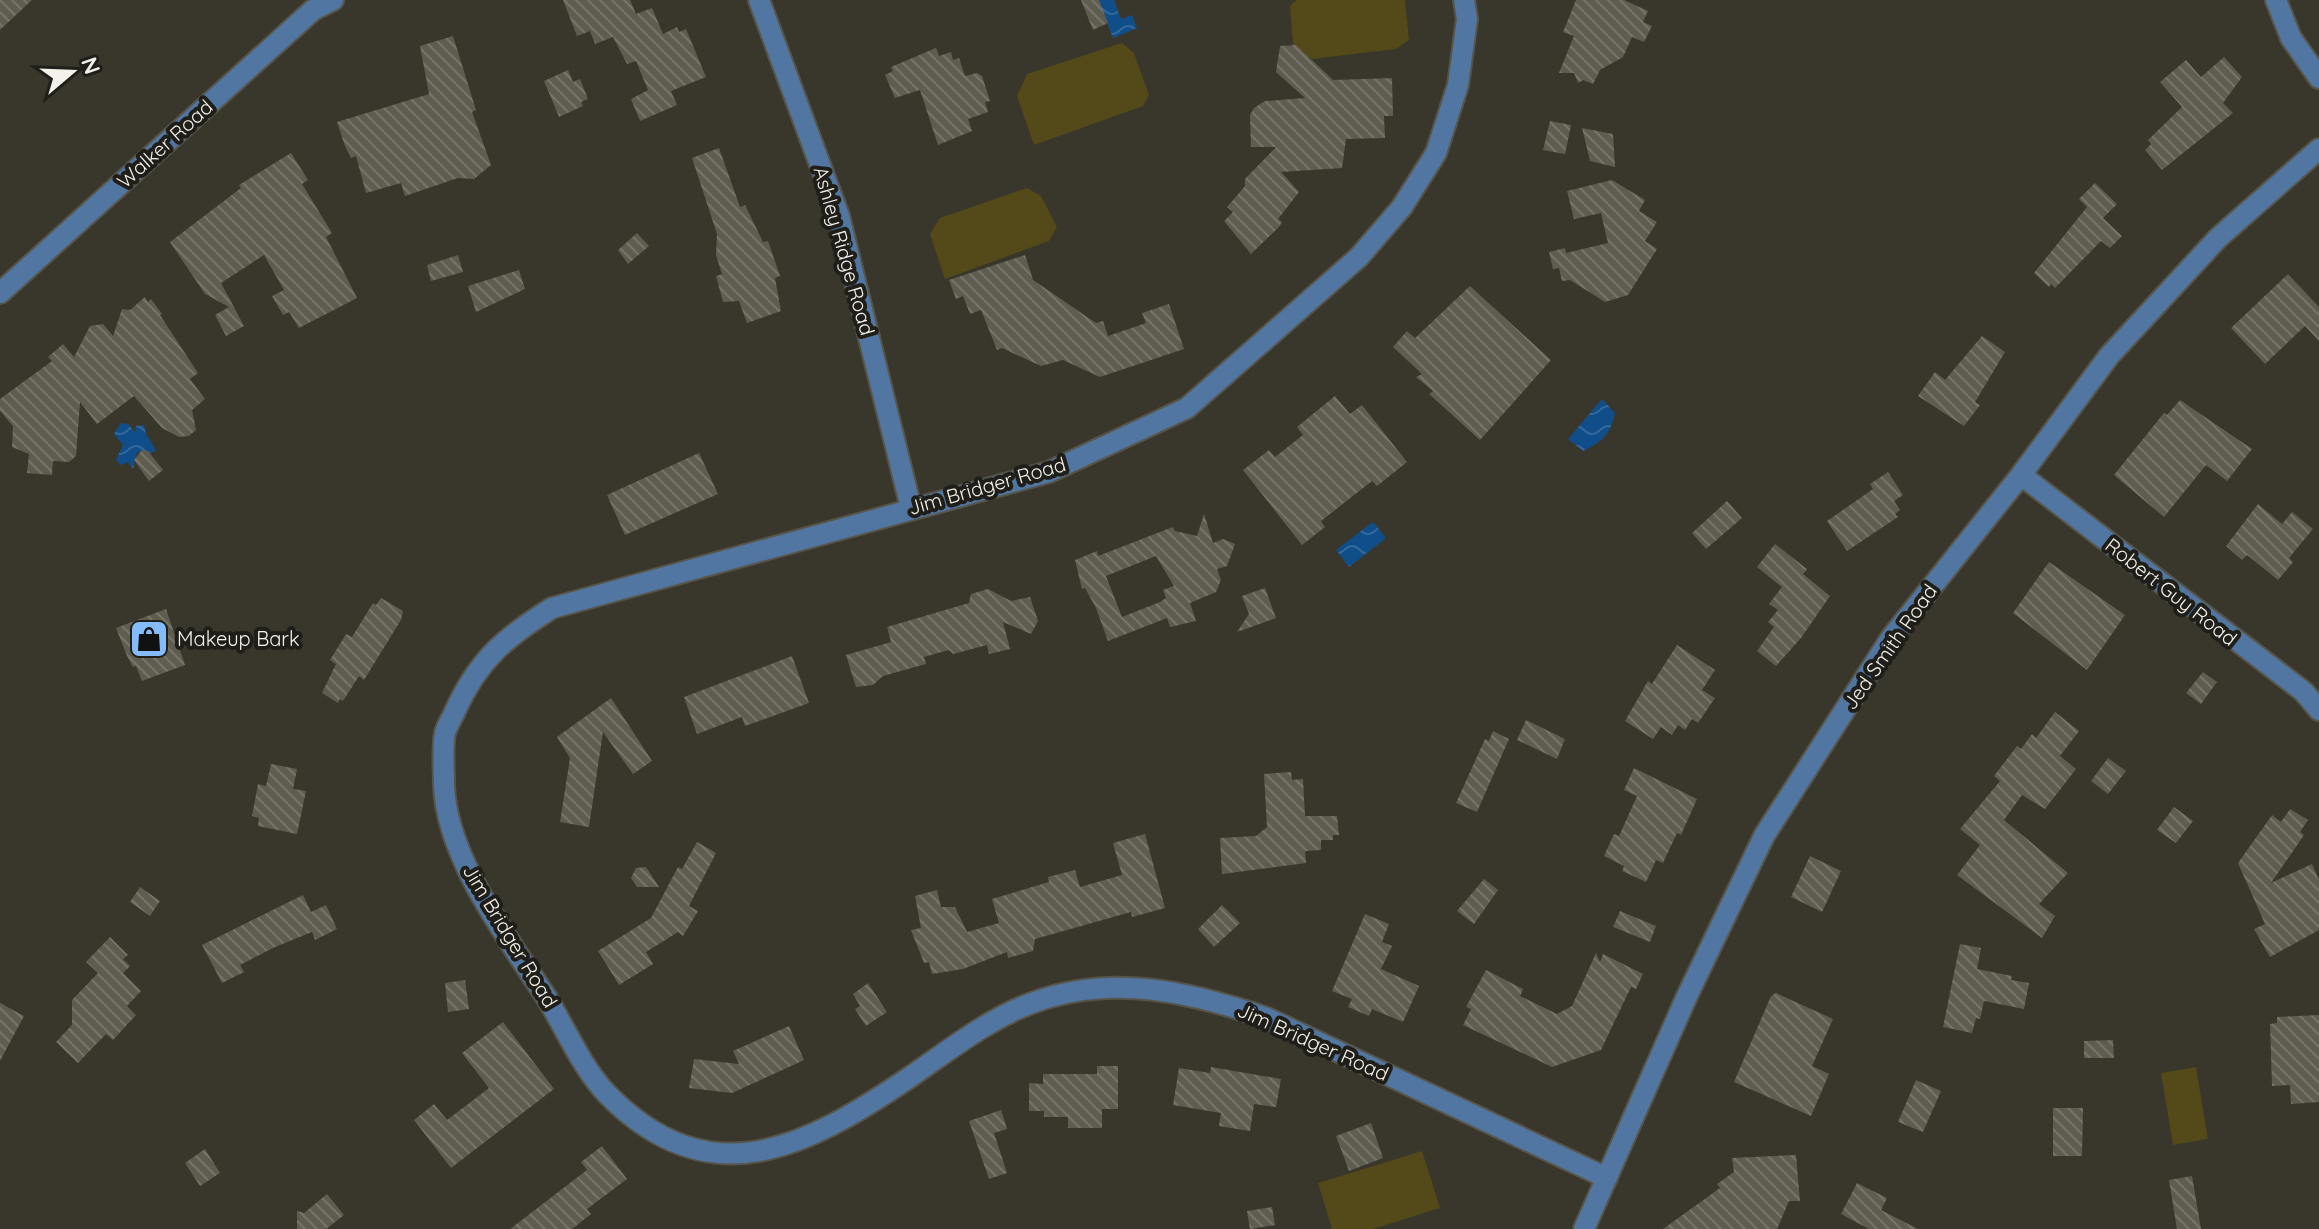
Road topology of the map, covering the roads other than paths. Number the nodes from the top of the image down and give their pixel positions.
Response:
1 (333, 0) edge
2 (759, 0) edge
3 (1464, 0) edge
4 (2276, 0) edge
5 (2319, 78) edge
6 (2319, 149) edge
7 (0, 293) edge
8 (2021, 475) junction
9 (911, 508) junction
10 (2319, 710) edge
11 (1607, 1178) junction
12 (1584, 1229) edge

1 - 7 street, Walker Road
2 - 9 street, Ashley Ridge Road
3 - 9 street, Jim Bridger Road
4 - 5 street
6 - 8 street, Jed Smith Road
8 - 10 street, Robert Guy Road
8 - 11 street, Jed Smith Road
9 - 11 street, Jim Bridger Road
11 - 12 street, Jed Smith Road

